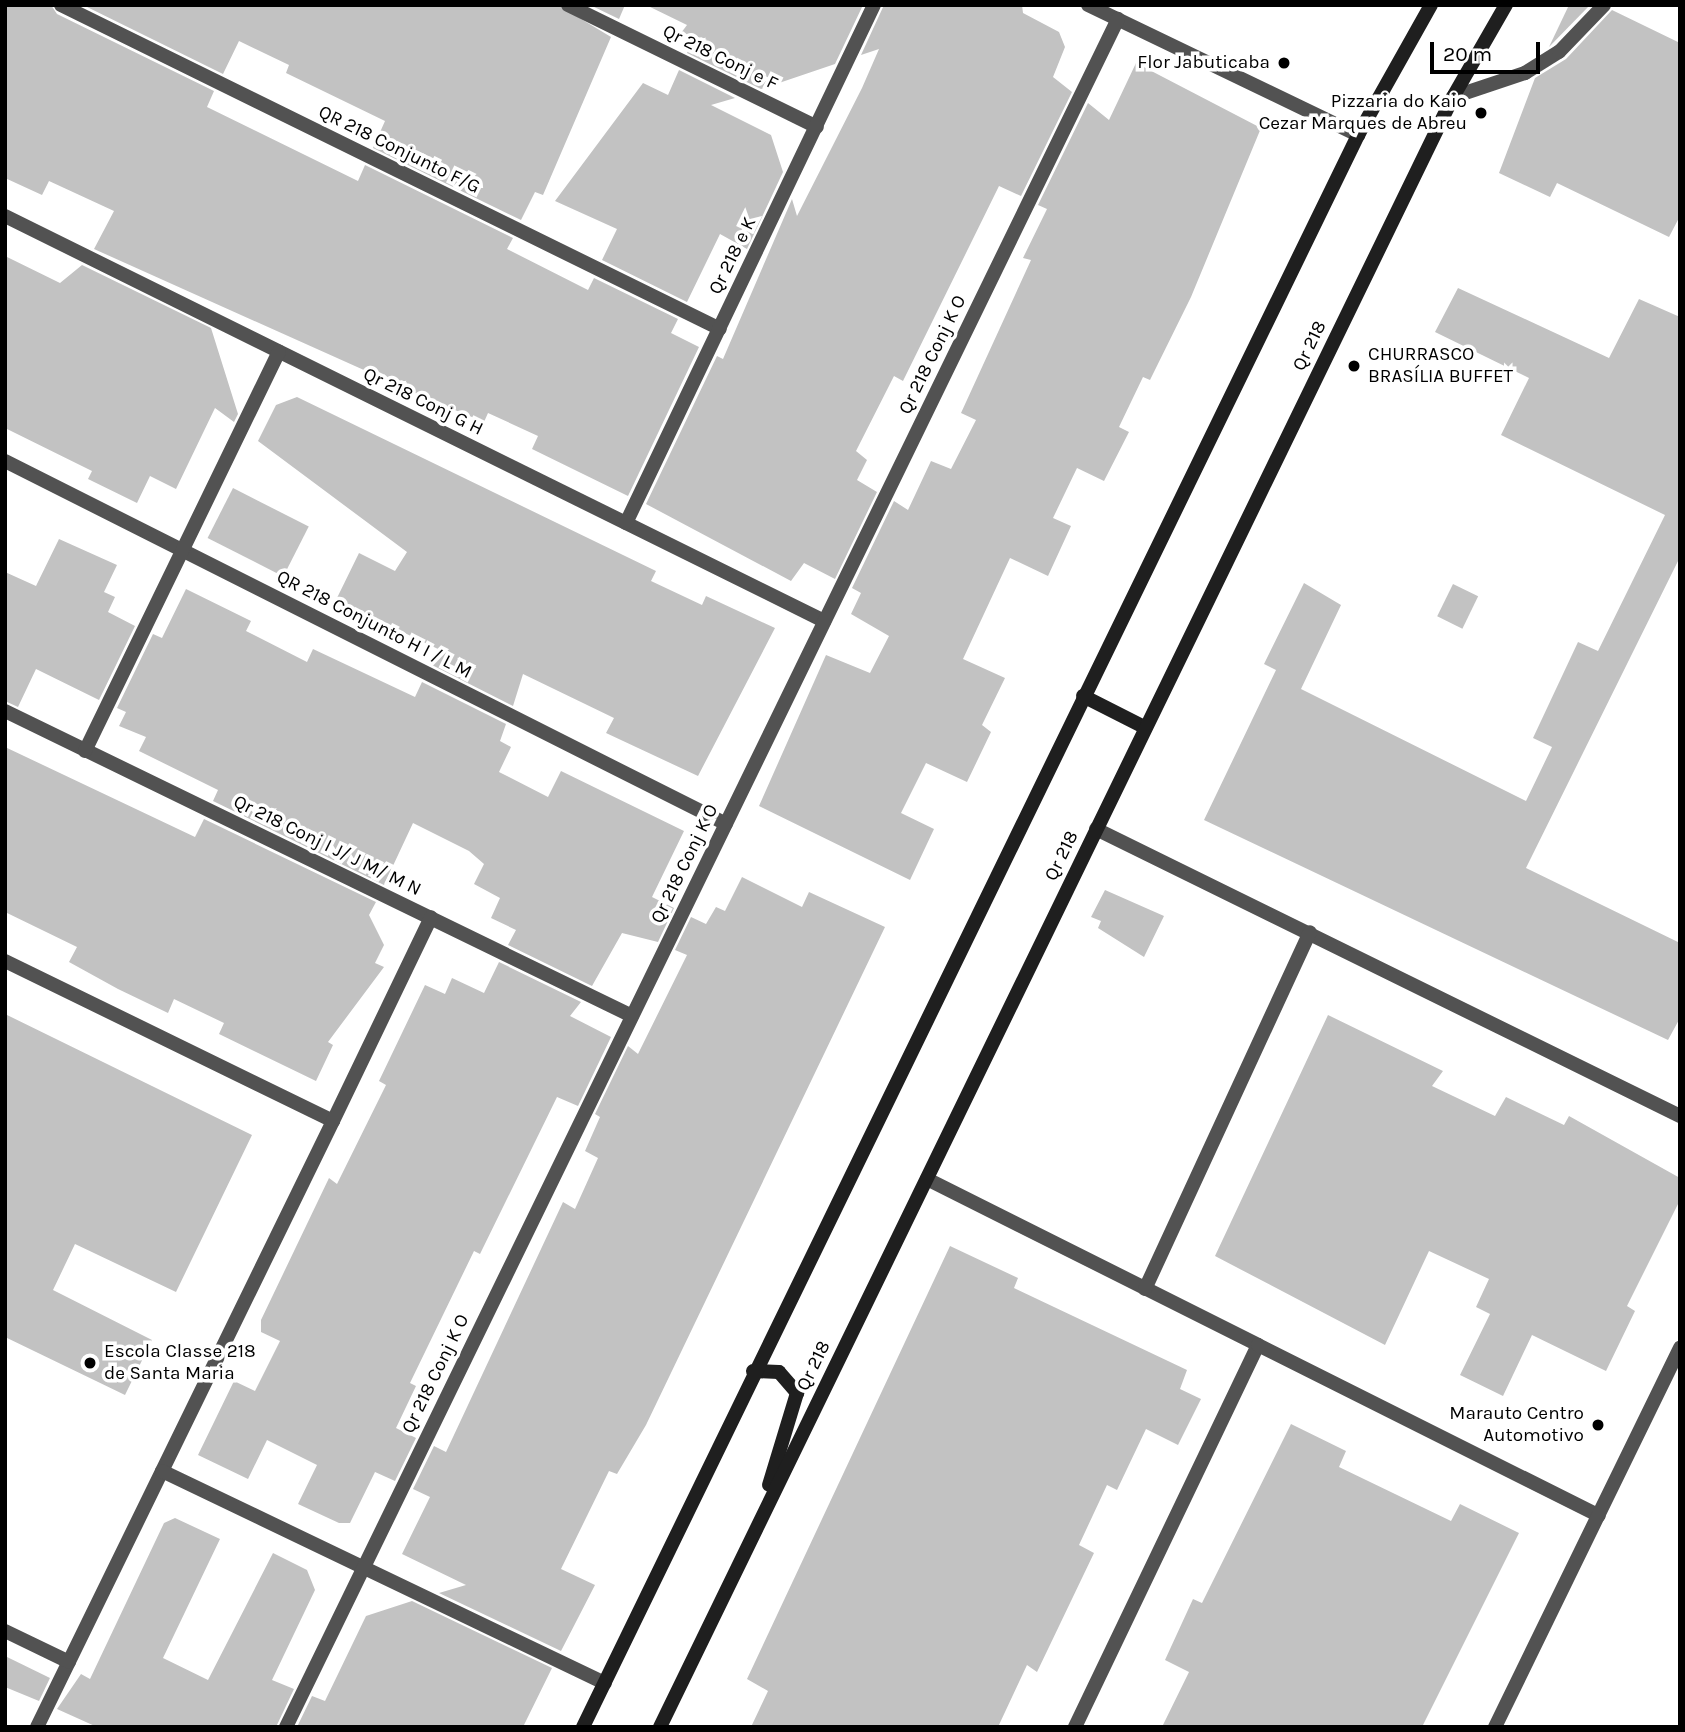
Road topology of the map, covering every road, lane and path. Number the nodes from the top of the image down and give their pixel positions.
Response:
1 (61, 5) edge
2 (568, 5) edge
3 (874, 5) edge
4 (1088, 5) edge
5 (1431, 5) edge
6 (1506, 5) edge
7 (1604, 5) edge
8 (1118, 19) junction
9 (1453, 97) junction
10 (817, 127) junction
11 (1358, 135) junction
12 (5, 216) edge
13 (720, 329) junction
14 (279, 352) junction
15 (5, 461) edge
16 (626, 523) junction
17 (182, 550) junction
18 (824, 621) junction
19 (1083, 696) junction
20 (5, 711) edge
21 (1144, 727) junction
22 (85, 751) junction
23 (726, 824) junction
24 (1096, 829) junction
25 (431, 917) junction
26 (1310, 932) junction
27 (5, 961) edge
28 (632, 1016) junction
29 (1680, 1116) edge
30 (333, 1121) junction
31 (927, 1179) junction
32 (1145, 1289) junction
33 (1258, 1345) junction
34 (1680, 1348) edge
35 (753, 1371) junction
36 (162, 1471) junction
37 (1599, 1516) junction
38 (752, 1536) junction
39 (363, 1568) junction
40 (5, 1631) edge
41 (69, 1662) junction
42 (605, 1683) junction
43 (37, 1727) edge
44 (286, 1727) edge
45 (583, 1727) edge
46 (660, 1727) edge
47 (1075, 1727) edge
48 (1496, 1727) edge

1 - 13 street, QR 218 Conjunto F/G
2 - 10 street, Qr 218 Conj e F
3 - 10 street, Qr 218 e K
4 - 8 street
5 - 11 main road
6 - 9 main road, Qr 218
7 - 9 street
8 - 11 street
8 - 18 street, Qr 218 Conj K O
9 - 21 main road, Qr 218
10 - 13 street, Qr 218 e K
11 - 19 main road
12 - 14 street, Qr 218 Conj G H
13 - 16 street, Qr 218 e K
14 - 16 street, Qr 218 Conj G H
14 - 17 street
15 - 17 street, QR 218 Conjunto H I / L M
16 - 18 street, Qr 218 Conj G H
17 - 22 street
17 - 23 street, QR 218 Conjunto H I / L M
18 - 23 street, Qr 218 Conj K O
19 - 21 main road
19 - 35 main road
20 - 22 street, Qr 218 Conj I J/ J M/ M N
21 - 24 main road, Qr 218
22 - 25 street, Qr 218 Conj I J/ J M/ M N
23 - 28 street, Qr 218 Conj K O
24 - 26 street
24 - 31 main road, Qr 218
25 - 28 street, Qr 218 Conj I J/ J M/ M N
25 - 30 street
26 - 29 street
26 - 32 street
27 - 30 street
28 - 39 street, Qr 218 Conj K O
30 - 36 street
31 - 32 street
31 - 38 main road, Qr 218
32 - 33 street
33 - 37 street
33 - 47 street
34 - 37 street
35 - 38 main road
35 - 42 main road
36 - 39 street
36 - 41 street
37 - 48 street
38 - 46 main road, Qr 218
39 - 42 street
39 - 44 street, Qr 218 Conj K O
40 - 41 street
41 - 43 street
42 - 45 main road

